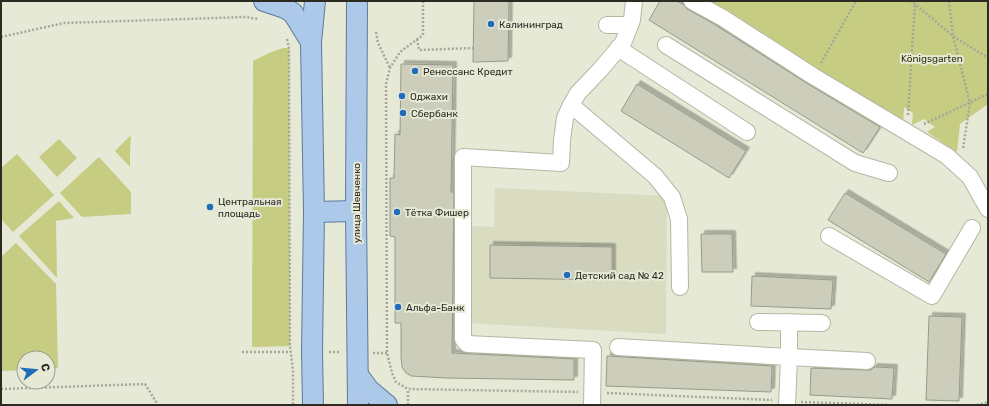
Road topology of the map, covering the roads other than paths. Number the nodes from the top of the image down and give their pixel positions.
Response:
1 (315, 1) edge
2 (357, 1) edge
3 (634, 1) edge
4 (692, 1) edge
5 (262, 10) edge
6 (607, 25) dead end
7 (630, 25) junction
8 (311, 42) junction
9 (666, 45) dead end
10 (618, 48) junction
11 (571, 105) junction
12 (747, 132) dead end
13 (889, 173) dead end
14 (988, 209) edge
15 (356, 211) junction
16 (314, 212) junction
17 (972, 228) dead end
18 (829, 236) dead end
19 (680, 287) dead end
20 (758, 322) dead end
21 (789, 322) junction
22 (822, 323) dead end
23 (618, 347) dead end
24 (789, 357) junction
25 (867, 361) dead end
26 (358, 375) junction
27 (592, 399) edge
28 (787, 403) edge
29 (313, 405) edge
30 (358, 405) edge
31 (387, 405) edge

1 - 8 main road
2 - 15 main road, улица Шевченко
3 - 7 street
4 - 14 street
5 - 8 main road
6 - 7 street
7 - 10 street
8 - 16 main road
9 - 13 street
10 - 11 street
10 - 12 street
11 - 19 street
11 - 27 street
15 - 16 main road
15 - 26 main road, улица Шевченко
16 - 29 main road
17 - 18 street
20 - 21 street
21 - 22 street
21 - 24 street
23 - 24 street
24 - 25 street
24 - 28 street
26 - 30 main road, улица Шевченко
26 - 31 main road

